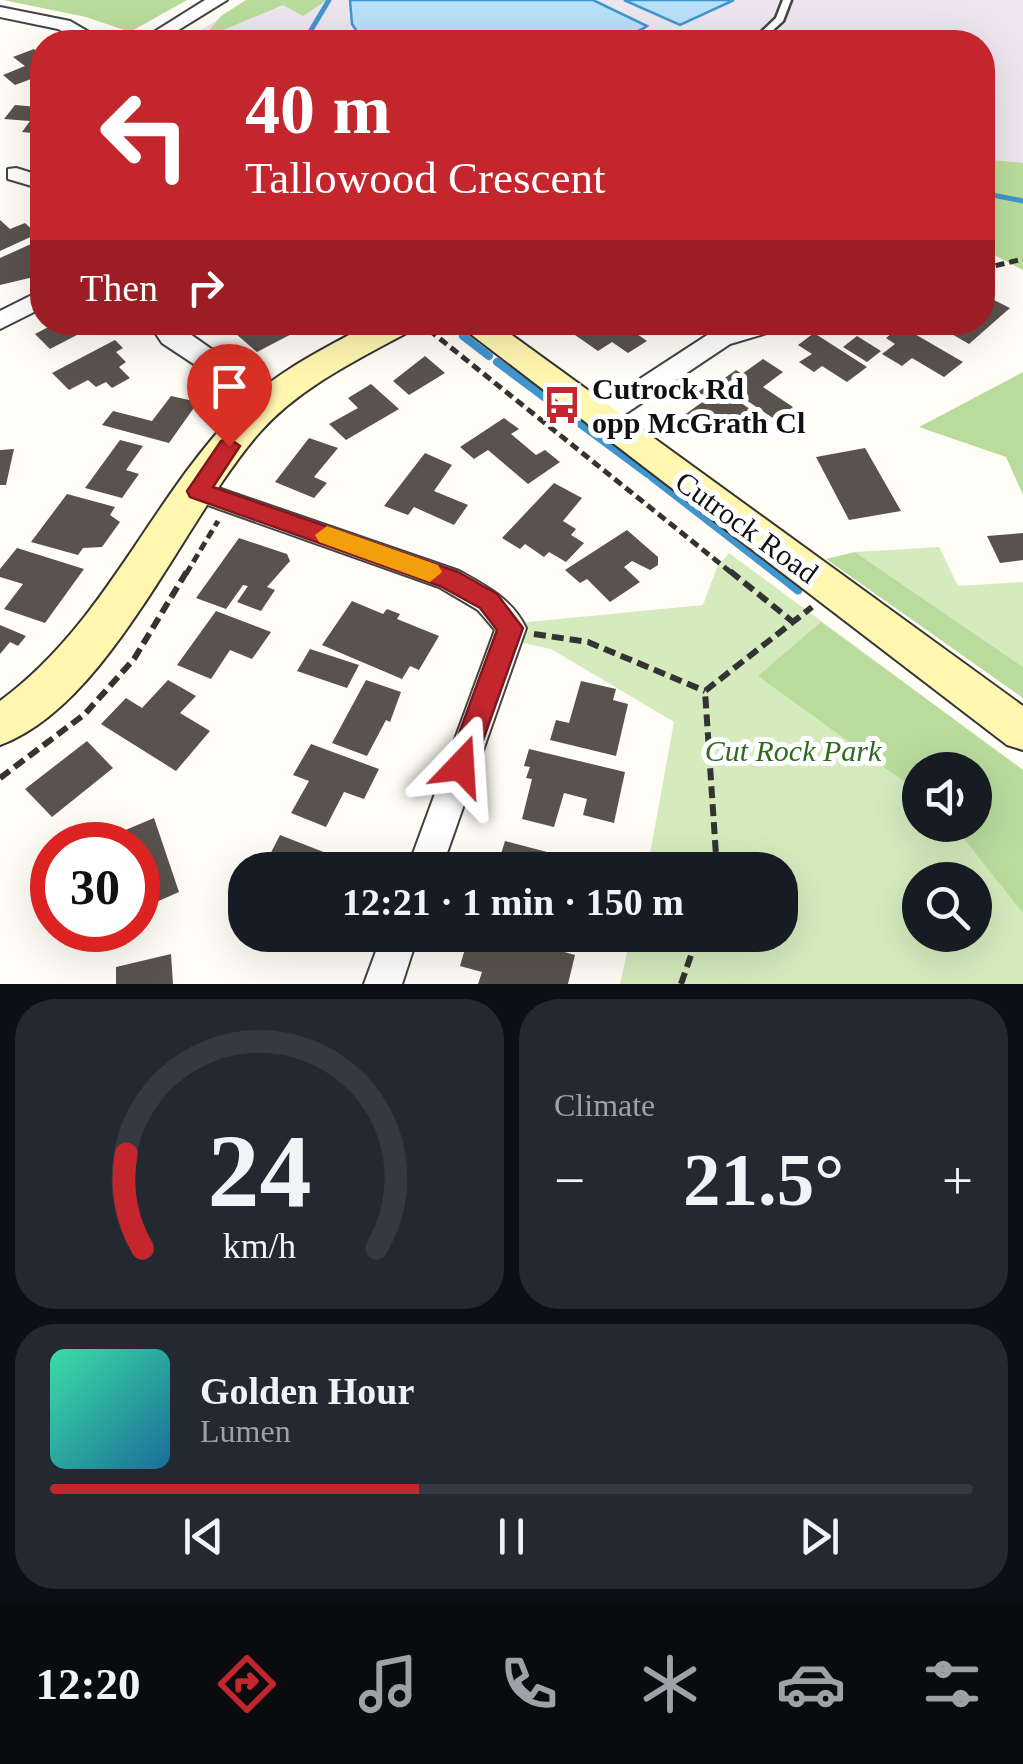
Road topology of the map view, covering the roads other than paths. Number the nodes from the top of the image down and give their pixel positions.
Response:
1 (218, 0) edge
2 (787, 0) edge
3 (0, 12) edge
4 (73, 30) edge
5 (167, 30) edge
6 (768, 30) edge
7 (16, 174) dead end
8 (30, 179) edge
9 (30, 305) edge
10 (0, 321) edge
11 (170, 335) edge
12 (405, 335) edge
13 (488, 335) edge
14 (731, 335) edge
15 (269, 402) junction
16 (598, 419) junction
17 (214, 496) junction
18 (0, 726) edge
19 (1023, 731) edge
20 (430, 852) edge
21 (394, 952) edge
22 (382, 984) edge

1 - 5 street
2 - 6 lane
3 - 4 street
7 - 8 street
9 - 10 street
11 - 15 street
12 - 15 street
13 - 16 street, Cutrock Road
14 - 16 street
15 - 17 street
16 - 19 street, Cutrock Road
17 - 18 street
17 - 20 street
21 - 22 street

